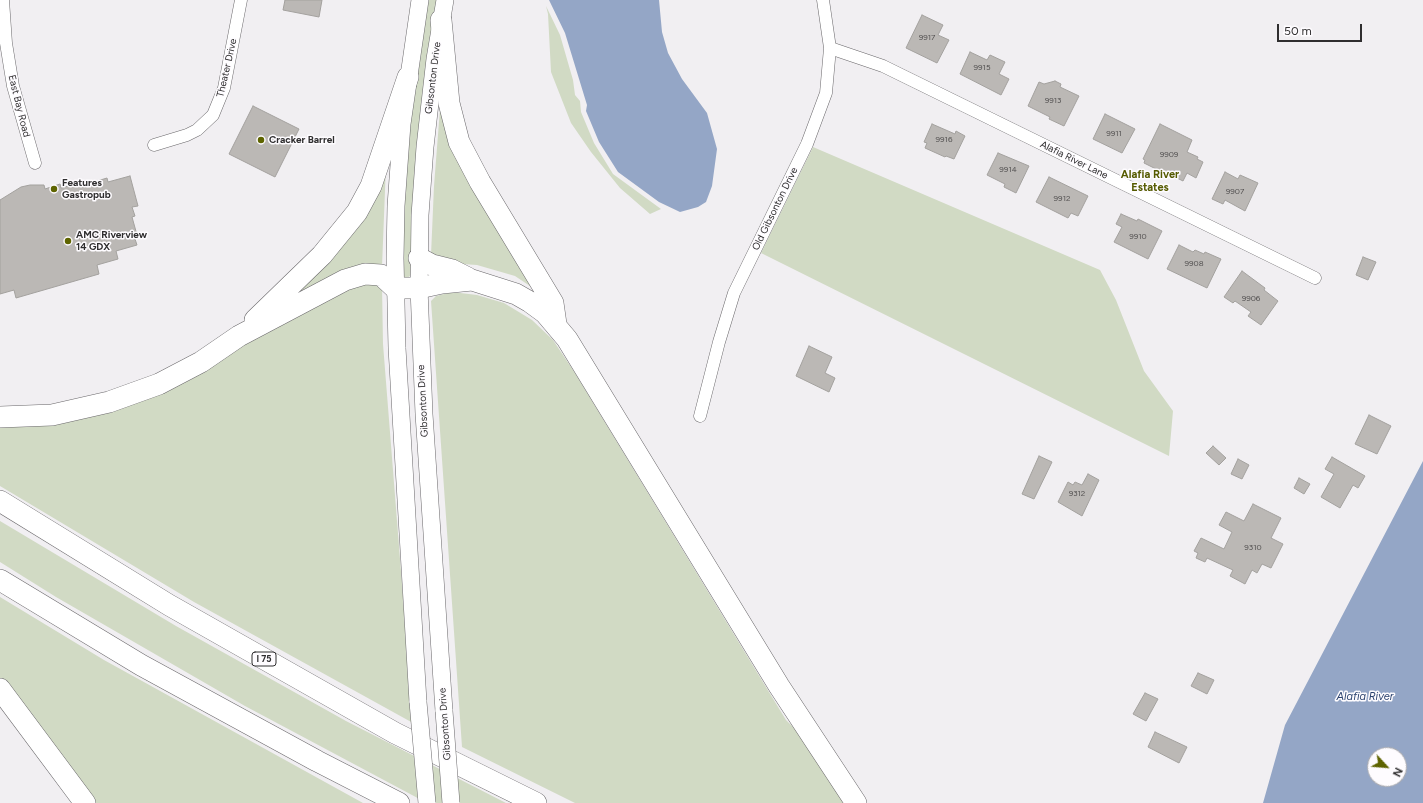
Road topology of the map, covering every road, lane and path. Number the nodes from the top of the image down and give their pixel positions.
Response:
1 (3, 0) edge
2 (241, 0) edge
3 (420, 0) edge
4 (445, 0) edge
5 (823, 0) edge
6 (441, 20) junction
7 (830, 48) junction
8 (408, 77) junction
9 (154, 144) dead end
10 (35, 163) dead end
11 (420, 258) junction
12 (1315, 278) dead end
13 (472, 280) junction
14 (395, 288) junction
15 (419, 288) junction
16 (556, 324) junction
17 (239, 336) junction
18 (700, 416) dead end
19 (0, 417) edge
20 (0, 501) edge
21 (0, 580) edge
22 (0, 689) edge
23 (85, 803) edge
24 (399, 803) edge
25 (427, 803) edge
26 (451, 803) edge
27 (536, 803) edge
28 (856, 803) edge

1 - 10 street, East Bay Road
2 - 9 street, Theater Drive
3 - 8 main road
4 - 6 main road, Gibsonton Drive
5 - 7 street, Old Gibsonton Drive
6 - 11 main road, Gibsonton Drive
6 - 16 highway
7 - 12 street, Alafia River Lane
7 - 18 street, Old Gibsonton Drive
8 - 14 main road
8 - 17 highway
11 - 13 highway
11 - 15 main road, Gibsonton Drive
13 - 15 highway
13 - 16 highway
14 - 15 highway
14 - 17 highway
14 - 25 main road, bridge
15 - 26 main road, Gibsonton Drive, bridge
16 - 28 highway
17 - 19 highway
20 - 27 highway, I 75
21 - 24 highway
22 - 23 highway

